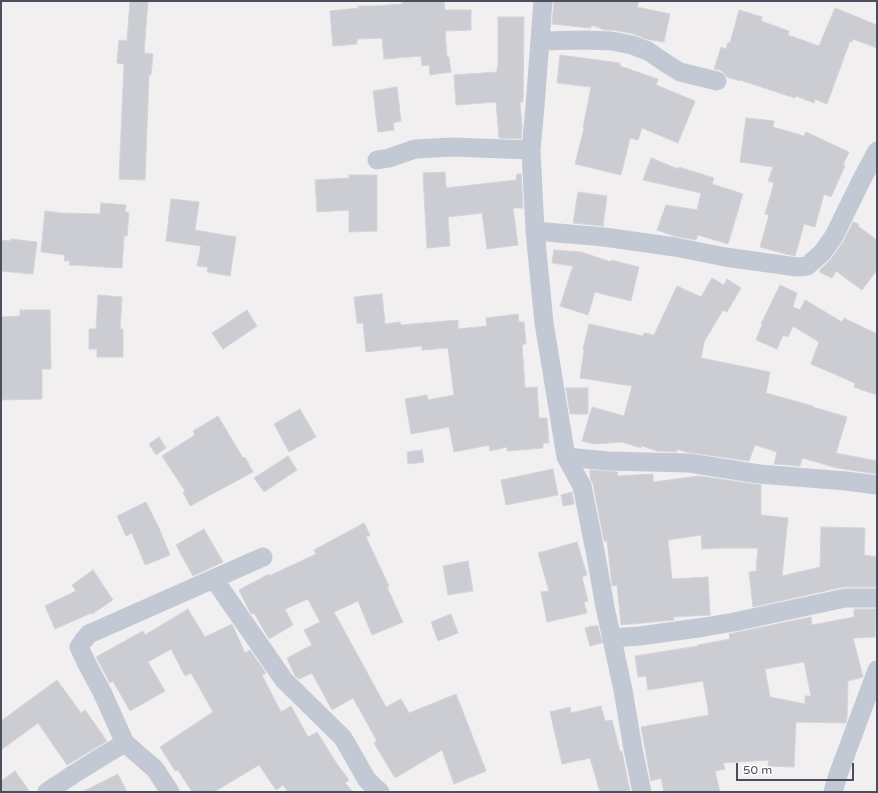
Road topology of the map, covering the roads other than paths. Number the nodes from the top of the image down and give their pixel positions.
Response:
1 (543, 1) edge
2 (540, 41) junction
3 (717, 81) dead end
4 (531, 150) junction
5 (877, 151) edge
6 (377, 160) dead end
7 (535, 231) junction
8 (566, 457) junction
9 (877, 485) edge
10 (263, 557) dead end
11 (214, 579) junction
12 (877, 598) edge
13 (611, 638) junction
14 (877, 670) edge
15 (126, 743) junction
16 (47, 792) edge
17 (170, 792) edge
18 (380, 792) edge
19 (642, 792) edge
20 (833, 792) edge

1 - 2 street
2 - 3 street
2 - 4 street
4 - 6 street
4 - 7 street
5 - 7 street
7 - 8 street
8 - 9 street
8 - 13 street
10 - 11 street
11 - 15 street
11 - 18 street
12 - 13 street
13 - 19 street
14 - 20 street
15 - 16 street
15 - 17 street

